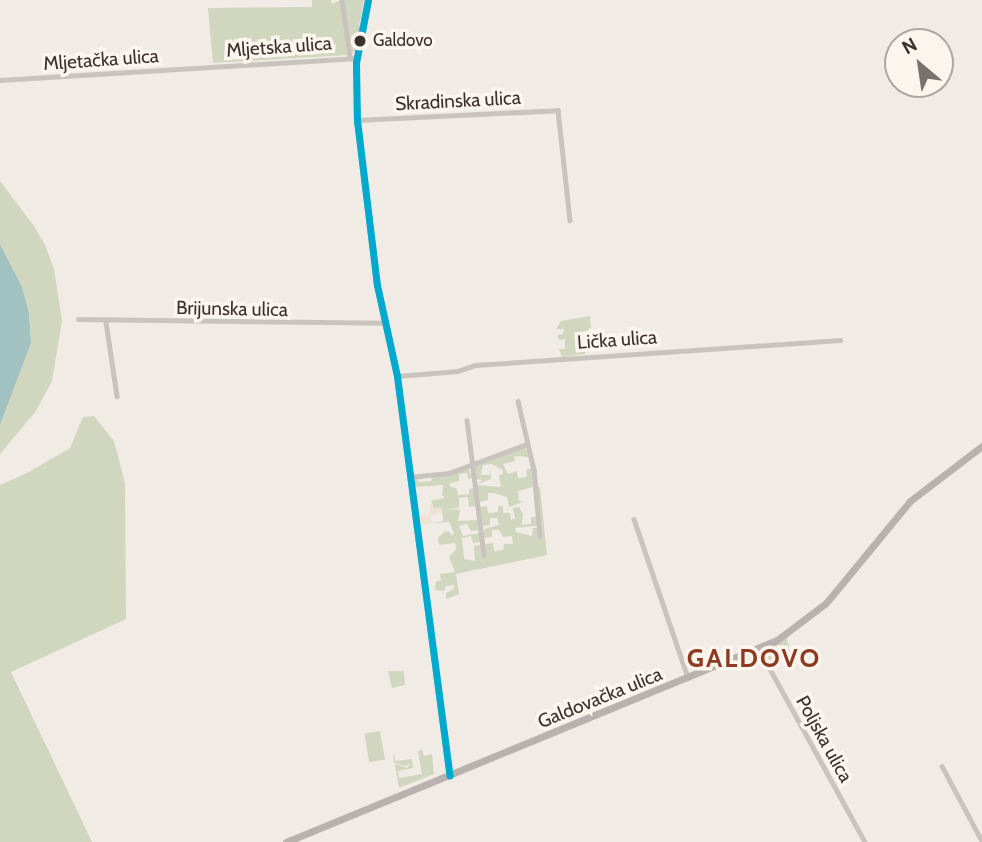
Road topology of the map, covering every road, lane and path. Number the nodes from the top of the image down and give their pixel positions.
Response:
1 (342, 0) edge
2 (368, 0) edge
3 (355, 56) junction
4 (204, 67) joint
5 (0, 80) edge
6 (357, 120) junction
7 (570, 220) dead end
8 (78, 319) dead end
9 (106, 322) junction
10 (386, 323) junction
11 (840, 340) dead end
12 (397, 376) junction
13 (117, 396) dead end
14 (518, 401) dead end
15 (467, 421) dead end
16 (527, 444) junction
17 (982, 446) edge
18 (472, 464) junction
19 (410, 477) junction
20 (634, 519) dead end
21 (540, 536) dead end
22 (484, 555) dead end
23 (759, 649) junction
24 (688, 678) junction
25 (942, 766) dead end
26 (450, 776) junction
27 (982, 841) edge
28 (286, 842) edge
29 (865, 842) edge

1 - 3 street
2 - 3 main road
3 - 4 street, Mljetska ulica
3 - 6 main road
4 - 5 street, Mljetačka ulica
6 - 7 street, Skradinska ulica
6 - 10 main road
8 - 9 street, Brijunska ulica
9 - 10 street, Brijunska ulica
9 - 13 street
10 - 12 main road
11 - 12 street, Lička ulica
12 - 19 main road
14 - 16 street
15 - 18 street
16 - 18 street
16 - 21 street
17 - 23 main road, Galdovačka ulica
18 - 19 street
18 - 22 street
19 - 26 main road
20 - 24 street
23 - 24 main road, Galdovačka ulica
23 - 29 street, Poljska ulica
24 - 26 main road, Galdovačka ulica
25 - 27 street
26 - 28 main road, Galdovačka ulica

